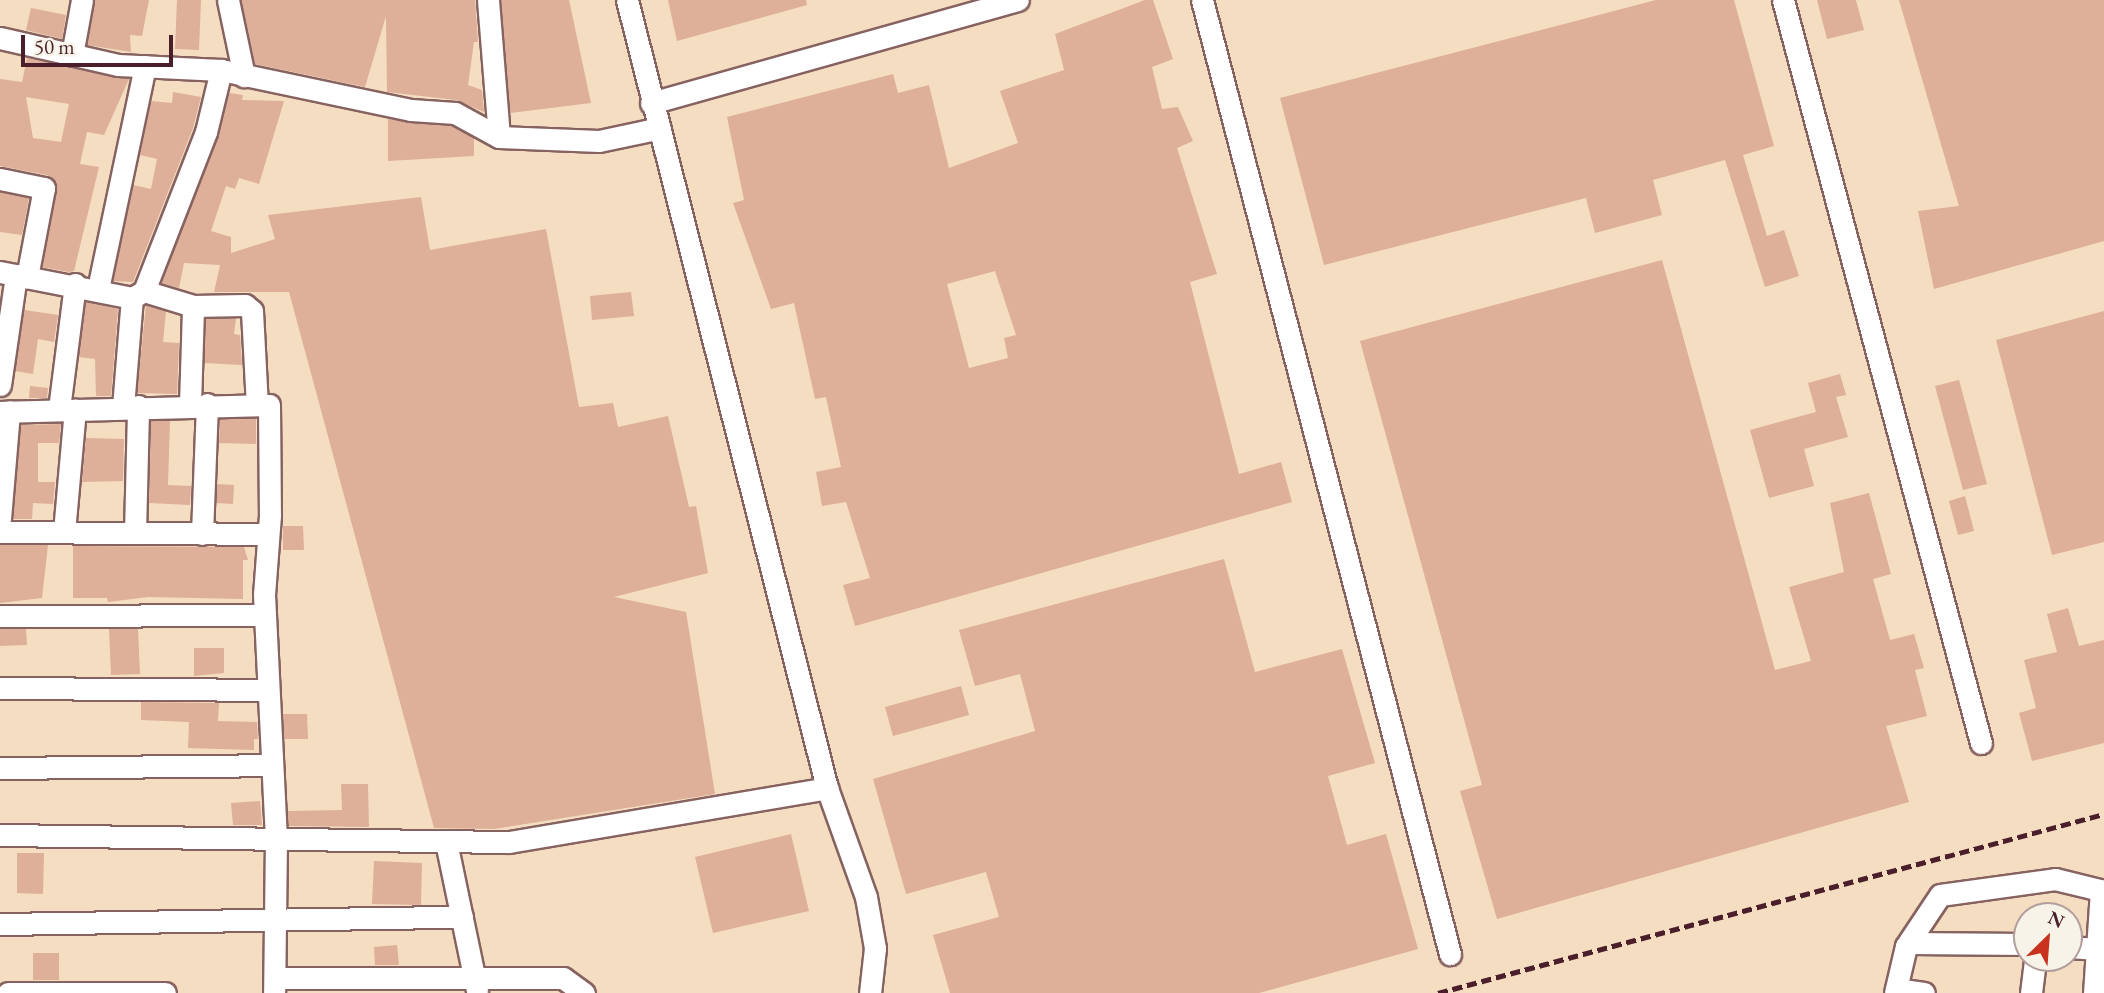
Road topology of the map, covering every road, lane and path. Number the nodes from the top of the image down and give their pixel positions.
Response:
1 (82, 0) edge
2 (228, 0) edge
3 (488, 0) edge
4 (628, 0) edge
5 (1018, 0) edge
6 (1202, 0) edge
7 (1783, 0) edge
8 (0, 38) edge
9 (72, 55) junction
10 (145, 66) junction
11 (221, 69) junction
12 (244, 76) junction
13 (651, 103) junction
14 (660, 128) junction
15 (499, 137) junction
16 (0, 179) edge
17 (14, 275) edge
18 (75, 285) junction
19 (97, 289) junction
20 (138, 295) junction
21 (193, 306) junction
22 (0, 386) edge
23 (199, 404) junction
24 (257, 404) junction
25 (130, 406) junction
26 (67, 409) junction
27 (5, 411) edge
28 (0, 519) edge
29 (0, 532) edge
30 (64, 532) junction
31 (135, 533) junction
32 (202, 534) junction
33 (267, 534) junction
34 (264, 615) junction
35 (0, 616) edge
36 (0, 688) edge
37 (267, 690) junction
38 (1981, 743) dead end
39 (271, 765) junction
40 (0, 768) edge
41 (827, 788) junction
42 (0, 835) edge
43 (276, 839) junction
44 (446, 842) junction
45 (2103, 891) edge
46 (462, 916) junction
47 (276, 920) junction
48 (0, 924) edge
49 (1909, 943) junction
50 (2013, 944) edge
51 (2083, 948) edge
52 (2101, 949) junction
53 (1450, 954) dead end
54 (2033, 972) edge
55 (274, 986) edge
56 (476, 986) edge
57 (1896, 991) edge
58 (8, 993) edge
59 (19, 993) edge
60 (165, 993) edge
61 (584, 993) edge
62 (870, 993) edge
63 (1924, 993) edge
64 (2031, 993) edge
65 (2094, 993) edge

1 - 9 street
2 - 12 street
3 - 15 street
4 - 13 street
5 - 13 street
6 - 53 street
7 - 38 street
8 - 9 street
9 - 10 street
10 - 11 street
10 - 19 street
11 - 12 street
11 - 20 street
12 - 15 street
13 - 14 street
14 - 15 street
14 - 41 street
16 - 17 street
17 - 18 street
17 - 22 street
18 - 19 street
18 - 26 street
19 - 20 street
20 - 21 street
20 - 25 street
21 - 23 street
21 - 24 street
23 - 24 street
23 - 25 street
23 - 32 street
24 - 33 street
25 - 26 street
25 - 31 street
26 - 27 street
26 - 30 street
27 - 28 street
29 - 30 street
30 - 31 street
31 - 32 street
32 - 33 street
33 - 34 street
34 - 35 street
34 - 37 street
36 - 37 street
37 - 39 street
39 - 40 street
39 - 43 street
41 - 44 street
41 - 62 street
42 - 43 street
43 - 44 street
43 - 47 street
44 - 46 street
45 - 49 street
45 - 52 street
46 - 47 street
46 - 56 street
47 - 48 street
47 - 55 street
49 - 50 street
49 - 57 street
51 - 52 street
52 - 65 street
54 - 64 street
55 - 56 street
56 - 61 street
57 - 63 street
58 - 59 street
59 - 60 street

